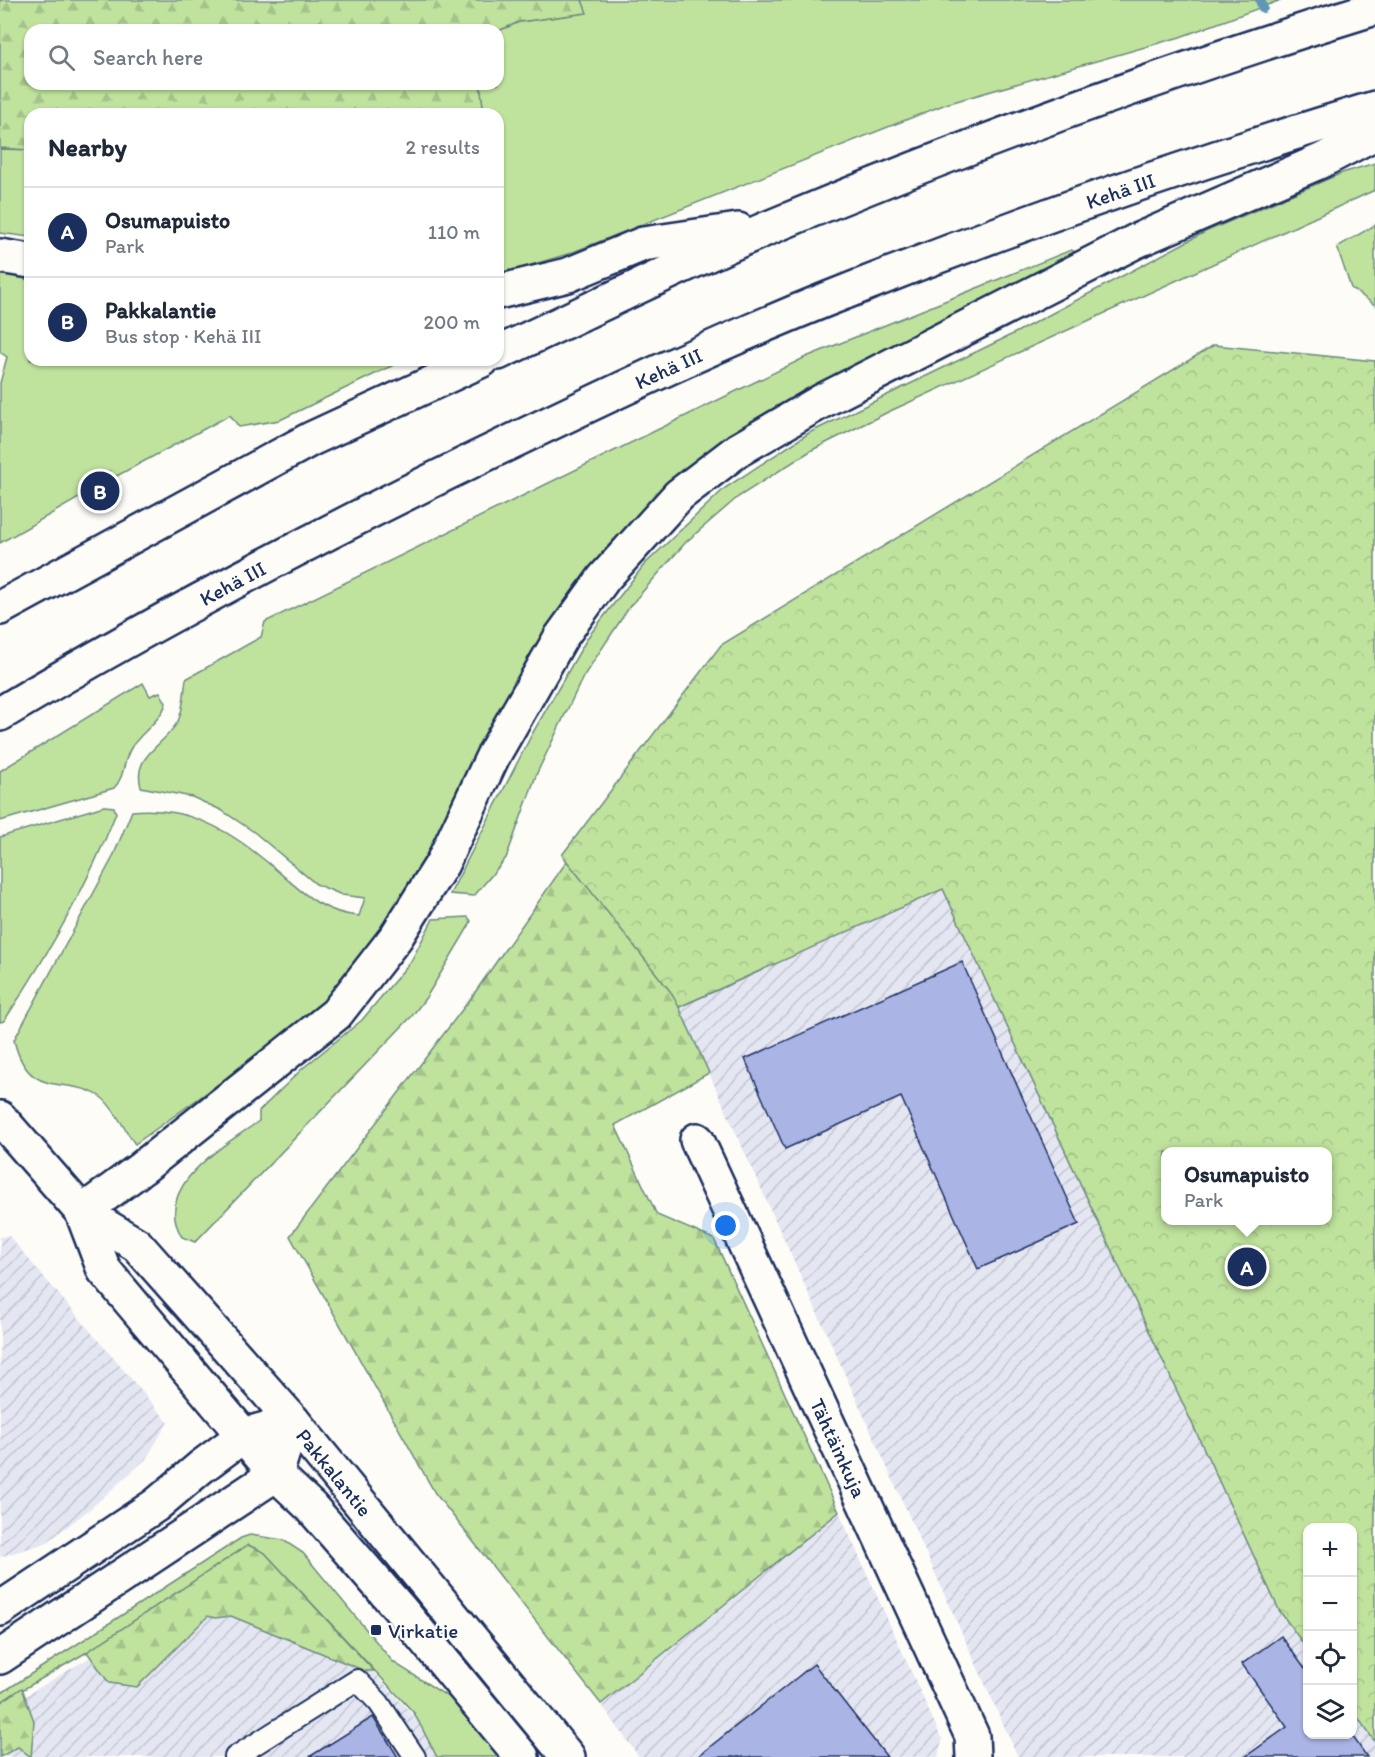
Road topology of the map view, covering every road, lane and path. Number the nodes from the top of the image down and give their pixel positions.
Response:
1 (1375, 8) edge
2 (1375, 108) edge
3 (1375, 133) edge
4 (776, 225) junction
5 (0, 256) edge
6 (24, 260) edge
7 (504, 291) edge
8 (504, 350) edge
9 (469, 366) edge
10 (0, 608) edge
11 (0, 714) edge
12 (0, 1118) edge
13 (697, 1140) dead end
14 (82, 1212) junction
15 (293, 1420) junction
16 (244, 1435) junction
17 (276, 1474) junction
18 (0, 1609) edge
19 (0, 1657) edge
20 (235, 1757) edge
21 (415, 1757) edge
22 (522, 1757) edge
23 (568, 1757) edge
24 (973, 1757) edge

1 - 4 main road
2 - 11 main road, Kehä III
3 - 14 main road
4 - 7 main road
4 - 8 main road
5 - 6 main road
9 - 10 main road
12 - 14 main road, Pakkalantie
13 - 24 main road, Tähtäinkuja
14 - 15 main road, Pakkalantie
14 - 16 main road, Pakkalantie
15 - 16 main road
15 - 17 main road
15 - 23 main road, Pakkalantie
16 - 17 main road, Pakkalantie
16 - 18 main road
17 - 19 main road
17 - 22 main road, Pakkalantie
20 - 21 lane

